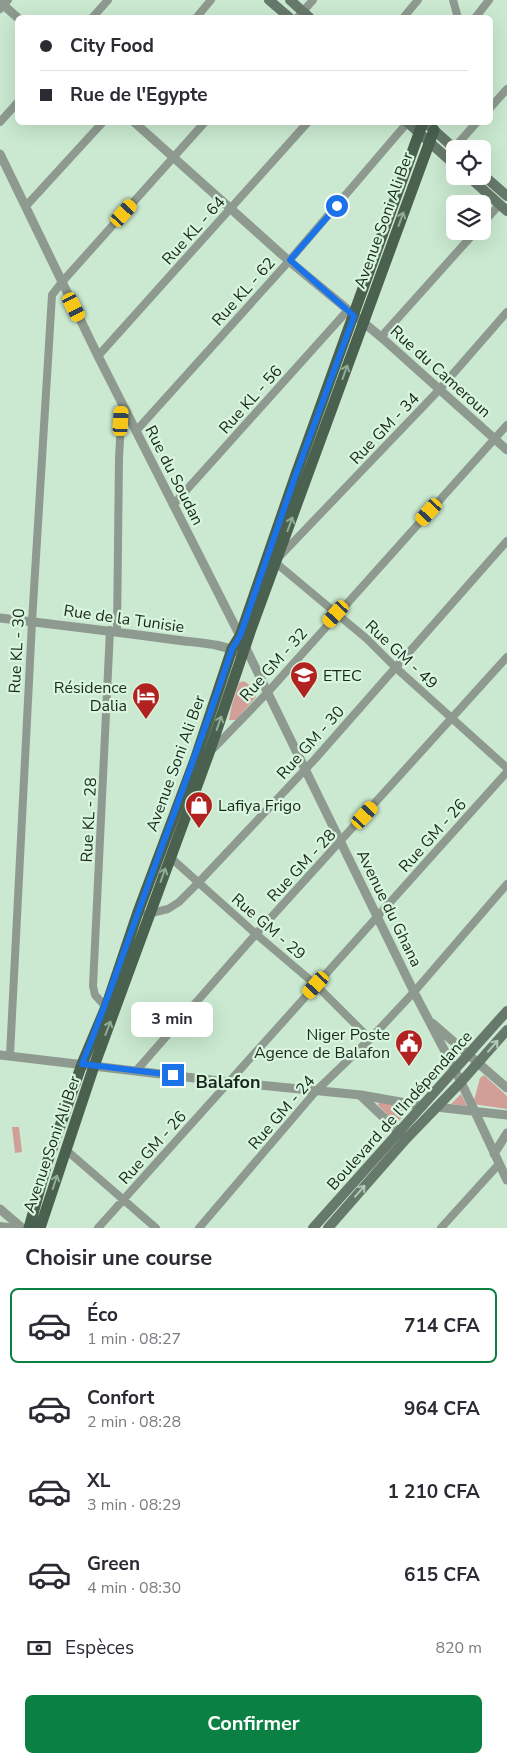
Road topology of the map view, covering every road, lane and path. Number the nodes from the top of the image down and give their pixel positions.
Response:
1 (108, 0) edge
2 (211, 0) edge
3 (269, 0) edge
4 (290, 0) edge
5 (313, 0) edge
6 (418, 0) edge
7 (453, 0) edge
8 (490, 0) edge
9 (3, 4) edge
10 (15, 15) edge
11 (95, 15) edge
12 (198, 15) edge
13 (286, 15) edge
14 (304, 15) edge
15 (406, 15) edge
16 (457, 15) edge
17 (478, 15) edge
18 (507, 89) edge
19 (15, 105) edge
20 (493, 105) edge
21 (0, 122) edge
22 (100, 125) edge
23 (137, 125) edge
24 (202, 125) edge
25 (305, 125) edge
26 (405, 125) edge
27 (474, 125) edge
28 (427, 126) edge
29 (461, 140) edge
30 (446, 141) edge
31 (428, 142) junction
32 (0, 154) edge
33 (174, 157) junction
34 (446, 158) edge
35 (491, 182) edge
36 (478, 185) edge
37 (507, 196) edge
38 (26, 206) junction
39 (503, 208) edge
40 (231, 209) junction
41 (491, 217) edge
42 (468, 240) edge
43 (290, 260) junction
44 (62, 282) junction
45 (507, 312) edge
46 (355, 316) junction
47 (381, 337) junction
48 (98, 356) junction
49 (439, 390) junction
50 (122, 402) junction
51 (507, 425) edge
52 (136, 431) junction
53 (494, 439) junction
54 (507, 450) edge
55 (173, 506) junction
56 (507, 542) edge
57 (277, 561) junction
58 (257, 600) junction
59 (336, 614) junction
60 (0, 618) edge
61 (32, 622) junction
62 (114, 631) junction
63 (240, 636) junction
64 (232, 649) junction
65 (244, 652) junction
66 (507, 657) edge
67 (395, 667) junction
68 (267, 693) junction
69 (452, 718) junction
70 (209, 753) junction
71 (194, 760) junction
72 (507, 768) edge
73 (305, 769) junction
74 (507, 772) edge
75 (340, 842) junction
76 (170, 857) junction
77 (199, 882) junction
78 (507, 884) edge
79 (144, 913) junction
80 (377, 917) junction
81 (256, 934) junction
82 (316, 985) junction
83 (414, 992) junction
84 (106, 1007) junction
85 (507, 1011) edge
86 (428, 1019) junction
87 (507, 1030) edge
88 (370, 1039) junction
89 (468, 1054) junction
90 (0, 1055) edge
91 (10, 1056) junction
92 (478, 1063) junction
93 (88, 1065) junction
94 (454, 1070) junction
95 (136, 1071) junction
96 (228, 1082) junction
97 (461, 1082) junction
98 (507, 1088) edge
99 (316, 1091) junction
100 (361, 1096) junction
101 (423, 1106) junction
102 (436, 1108) junction
103 (474, 1111) junction
104 (507, 1115) edge
105 (507, 1133) edge
106 (403, 1136) junction
107 (66, 1149) junction
108 (494, 1154) junction
109 (499, 1164) junction
110 (507, 1180) edge
111 (123, 1200) junction
112 (0, 1209) edge
113 (0, 1226) edge
114 (17, 1228) edge
115 (22, 1228) edge
116 (28, 1228) edge
117 (40, 1228) edge
118 (98, 1228) edge
119 (156, 1228) edge
120 (200, 1228) edge
121 (313, 1228) edge
122 (328, 1228) edge
123 (441, 1228) edge

1 - 11 street
2 - 12 street
3 - 13 main road
4 - 14 main road
5 - 14 street
6 - 15 street
7 - 16 street
8 - 17 street
9 - 10 street
18 - 20 street
19 - 21 street
22 - 38 street
23 - 33 street, Rue du Cameroun
24 - 33 street, Rue KL - 30
25 - 40 street, Rue KL - 64
26 - 43 street, Rue KL - 62
27 - 29 street
28 - 30 main road
28 - 31 main road, Avenue Soni Ali Ber
28 - 46 main road, Avenue Soni Ali Ber
31 - 34 main road
46 -> 31 main road, Avenue Soni Ali Ber
32 - 38 street, Rue du Soudan
33 - 40 street, Rue du Cameroun
33 - 44 street, Rue KL - 30
35 - 37 main road
36 - 39 main road
38 - 44 street, Rue du Soudan
39 - 41 street
40 - 43 street, Rue du Cameroun
40 - 48 street, Rue KL - 64
42 - 47 street
43 - 46 street, Rue du Cameroun
43 - 52 street, Rue KL - 62
44 - 48 street, Rue du Soudan
44 - 61 street, Rue KL - 30
45 - 49 street, Rue GM - 34
46 - 47 street, Rue du Cameroun
46 - 55 street, Rue KL - 56
57 -> 46 main road, Avenue Soni Ali Ber
46 - 58 main road, Avenue Soni Ali Ber
47 - 49 street, Rue du Cameroun
48 - 50 street, Rue du Soudan
49 - 53 street, Rue du Cameroun
49 - 57 street, Rue GM - 34
50 - 52 street, Rue du Soudan
50 - 62 street, Rue KL - 28
51 - 53 street, Rue GM - 32
52 - 55 street, Rue du Soudan
53 - 54 street, Rue du Cameroun
53 - 59 street, Rue GM - 32
55 - 63 street, Rue du Soudan
56 - 67 street, Rue GM - 30
57 - 58 main road, Avenue Soni Ali Ber
57 - 59 street, Rue GM - 49
58 - 63 main road, Avenue Soni Ali Ber
58 - 65 main road, Avenue Soni Ali Ber
59 - 67 street, Rue GM - 49
59 - 68 street, Rue GM - 32
60 - 61 street, Rue de la Tunisie
61 - 62 street, Rue de la Tunisie
61 - 91 street, Rue KL - 30
62 - 64 street, Rue de la Tunisie
62 - 84 street, Rue KL - 28
63 - 64 main road, Avenue Soni Ali Ber
63 - 65 street, Rue du Soudan
64 - 65 street, Rue de la Tunisie
64 - 71 main road, Avenue Soni Ali Ber
65 - 68 street, Avenue du Ghana
70 -> 65 main road, Avenue Soni Ali Ber
66 - 69 street, Rue GM - 28
67 - 69 street, Rue GM - 49
67 - 73 street, Rue GM - 30
68 - 70 street, Rue GM - 32
68 - 73 street, Avenue du Ghana
69 - 72 street, Rue GM - 49
69 - 75 street, Rue GM - 28
70 - 71 street, Rue GM - 32
70 - 76 main road, Avenue Soni Ali Ber
71 - 79 main road, Avenue Soni Ali Ber
73 - 75 street, Avenue du Ghana
73 - 77 street, Rue GM - 30
74 - 80 street, Rue GM - 26
75 - 80 street, Avenue du Ghana
75 - 81 street, Rue GM - 28
76 - 77 street, Rue GM - 29
79 -> 76 main road, Avenue Soni Ali Ber
77 - 79 street, Rue GM - 30
77 - 81 street, Rue GM - 29
78 - 83 street, Rue GM - 24
79 - 84 main road, Avenue Soni Ali Ber
93 -> 79 main road, Avenue Soni Ali Ber
80 - 82 street, Rue GM - 26
80 - 83 street, Avenue du Ghana
81 - 82 street, Rue GM - 29
81 - 95 street, Rue GM - 28
82 - 88 street, Rue GM - 29
82 - 96 street, Rue GM - 26
83 - 86 street, Avenue du Ghana
83 - 88 street, Rue GM - 24
84 - 93 main road, Avenue Soni Ali Ber
85 - 89 main road, Boulevard de l'Indépendance
86 - 89 street, Avenue du Ghana
86 - 94 street, Avenue du Ghana
92 -> 87 main road, Boulevard de l'Indépendance
88 - 99 street, Rue GM - 24
89 - 92 street, Avenue du Ghana
89 - 94 main road, Boulevard de l'Indépendance
90 - 91 street
91 - 93 street
92 - 97 main road, Boulevard de l'Indépendance
92 - 98 street, Avenue du Ghana
93 - 95 street
93 - 107 main road, Avenue Soni Ali Ber
93 - 116 main road, Avenue Soni Ali Ber
94 - 97 street, Avenue du Ghana
94 - 101 main road, Boulevard de l'Indépendance
95 - 96 street
96 - 99 street
96 - 111 street, Rue GM - 26
97 - 102 main road, Boulevard de l'Indépendance
97 - 103 street, Avenue du Ghana
99 - 100 street
99 - 120 street, Rue GM - 24
100 - 101 street
100 - 106 street
101 - 106 main road, Boulevard de l'Indépendance
102 - 103 street
102 - 106 main road, Boulevard de l'Indépendance
103 - 104 street
103 - 108 street, Avenue du Ghana
105 - 108 street
106 - 121 main road, Boulevard de l'Indépendance
122 -> 106 main road, Boulevard de l'Indépendance
107 - 111 street
117 -> 107 main road, Avenue Soni Ali Ber
108 - 109 street, Avenue du Ghana
109 - 110 street, Avenue du Ghana
109 - 123 street
111 - 118 street, Rue GM - 26
111 - 119 street
112 - 115 street
113 - 114 street

